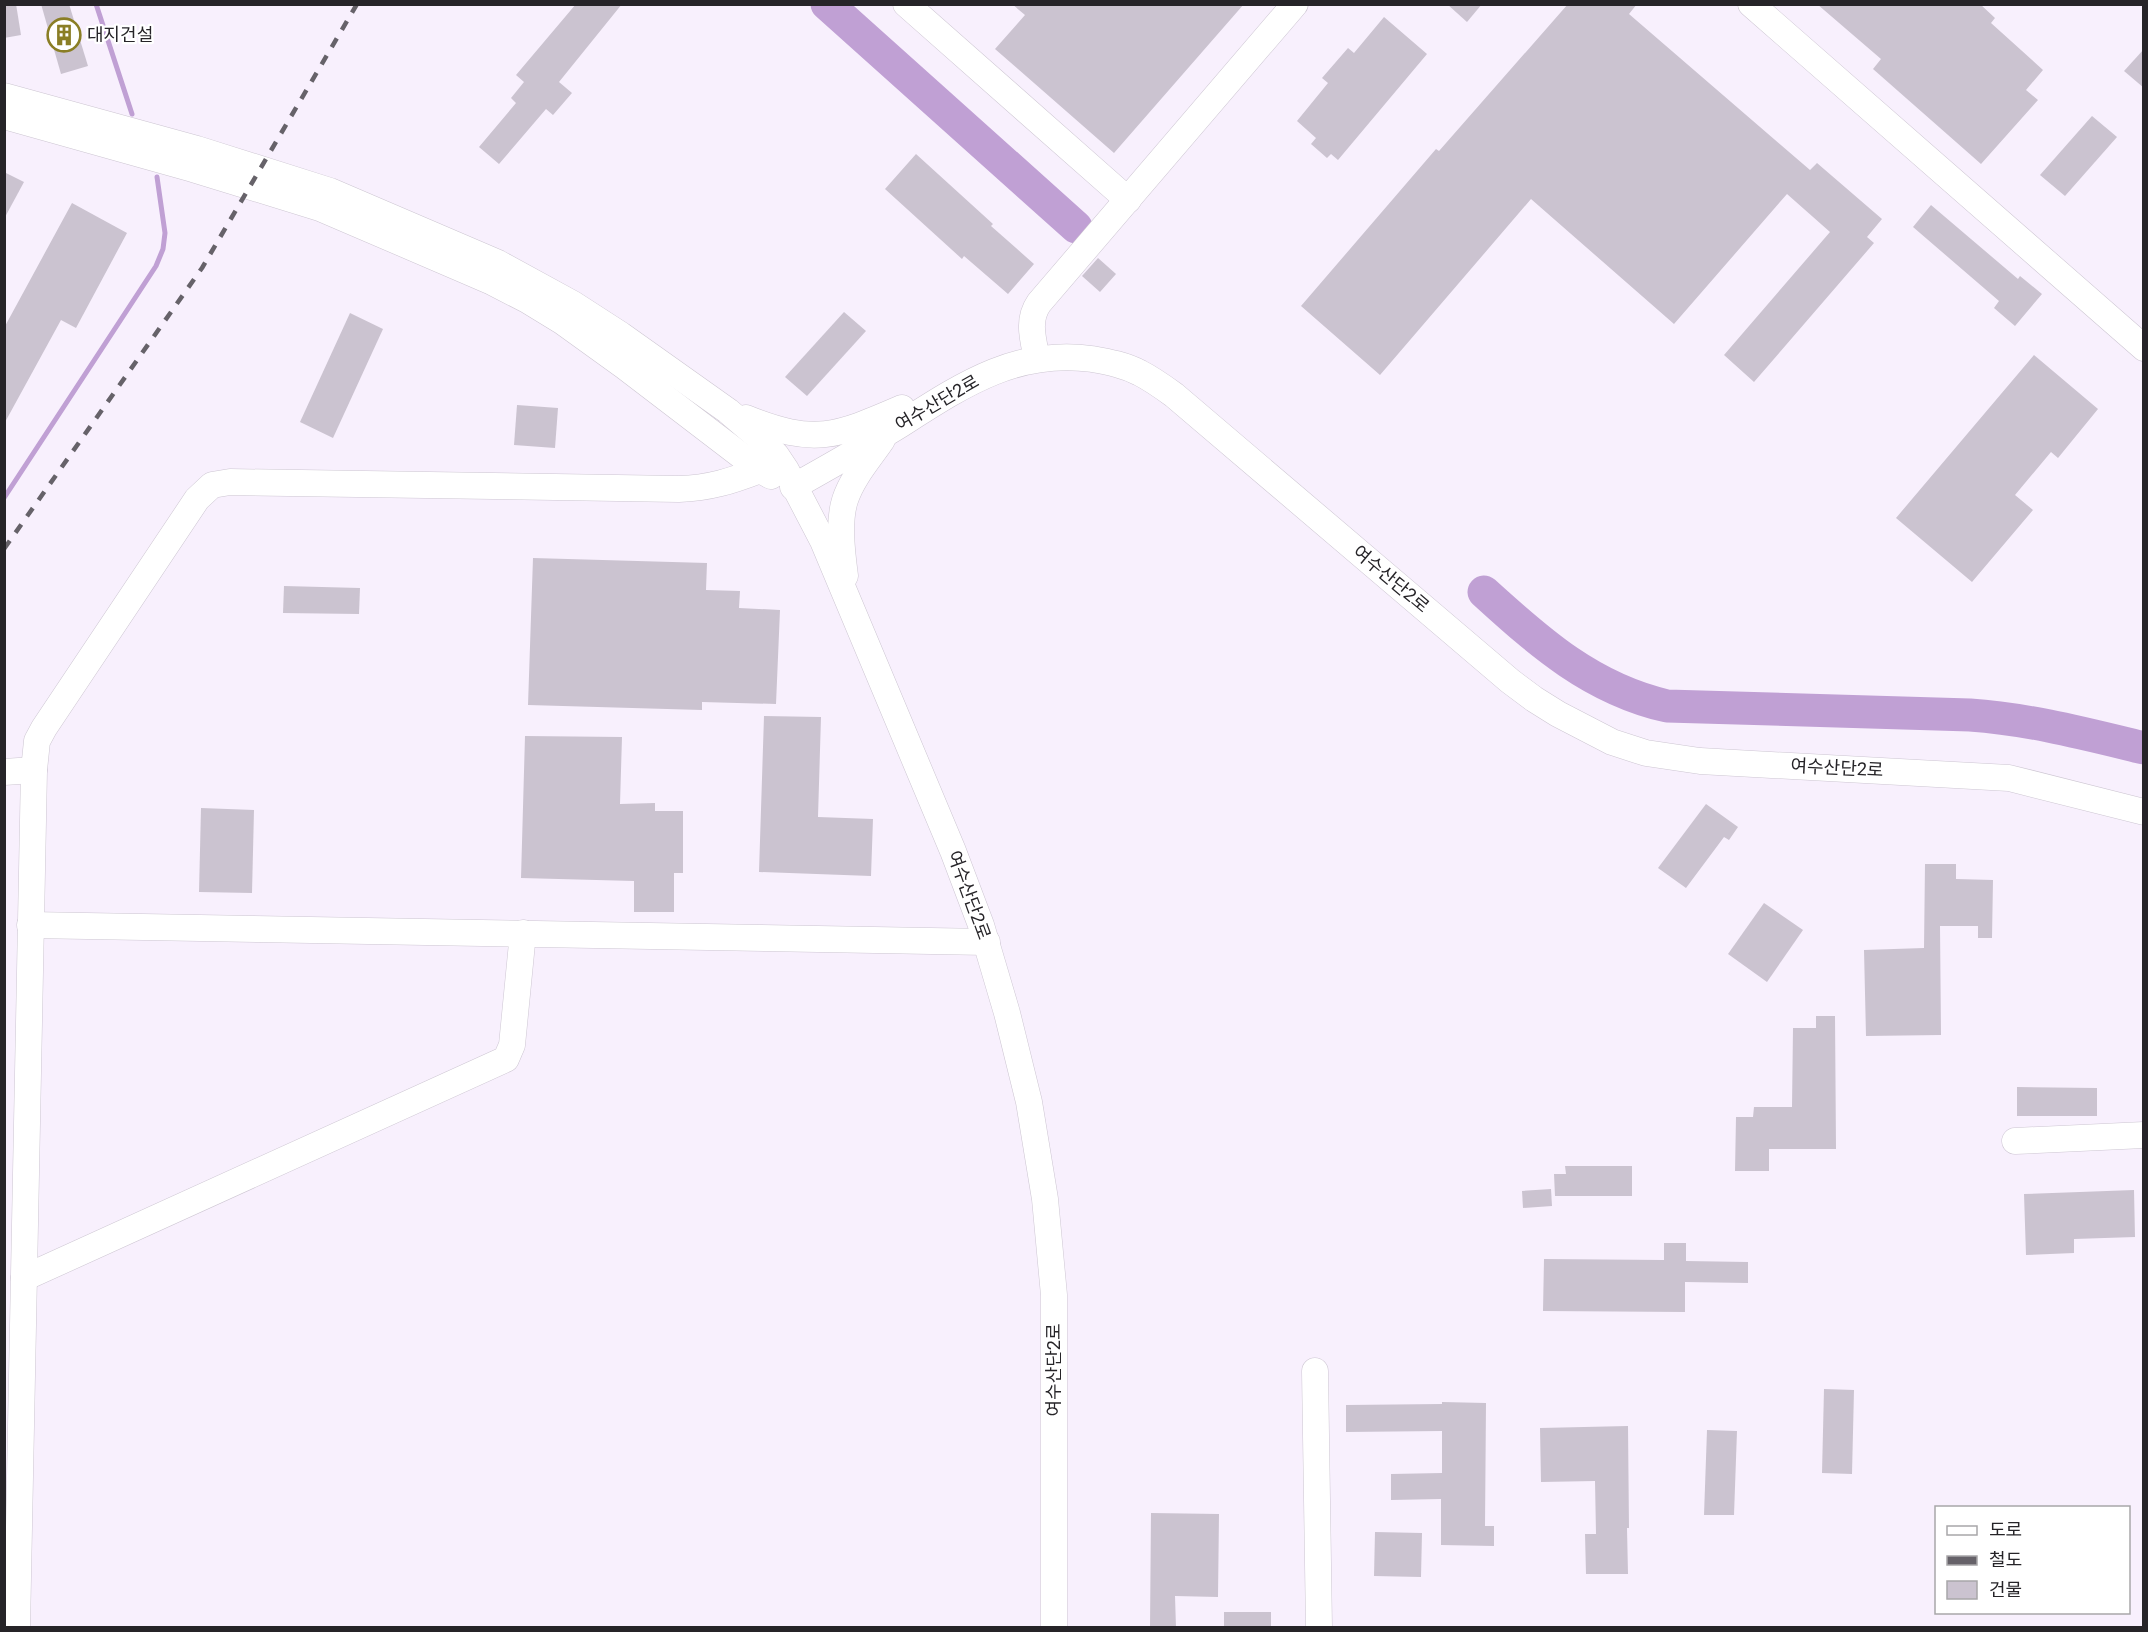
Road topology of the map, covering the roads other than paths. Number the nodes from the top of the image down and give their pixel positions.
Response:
1 (906, 4) edge
2 (1295, 4) edge
3 (1751, 4) edge
4 (4, 96) edge
5 (4, 116) edge
6 (1128, 200) junction
7 (2144, 348) edge
8 (1037, 359) junction
9 (946, 396) junction
10 (728, 411) junction
11 (886, 433) junction
12 (760, 470) junction
13 (793, 487) junction
14 (849, 603) junction
15 (33, 770) junction
16 (4, 772) edge
17 (2144, 812) edge
18 (30, 925) junction
19 (523, 933) junction
20 (987, 942) junction
21 (2144, 1135) edge
22 (2015, 1141) dead end
23 (24, 1278) junction
24 (1315, 1371) dead end
25 (18, 1628) edge
26 (1054, 1628) edge
27 (1319, 1628) edge

1 - 6 street
2 - 6 street
3 - 7 street
4 - 10 street
5 - 12 street
6 - 8 street
8 - 9 street, 여수산단2로
8 - 17 street, 여수산단2로
9 - 10 street
9 - 11 street, 여수산단2로
10 - 13 street
11 - 13 street, 여수산단2로
11 - 14 street
12 - 13 street
12 - 15 street
13 - 14 street, 여수산단2로
14 - 20 street, 여수산단2로
15 - 16 street
15 - 18 street
18 - 19 street
18 - 23 street
19 - 20 street
19 - 23 street
20 - 26 street, 여수산단2로
21 - 22 street
23 - 25 street
24 - 27 street

